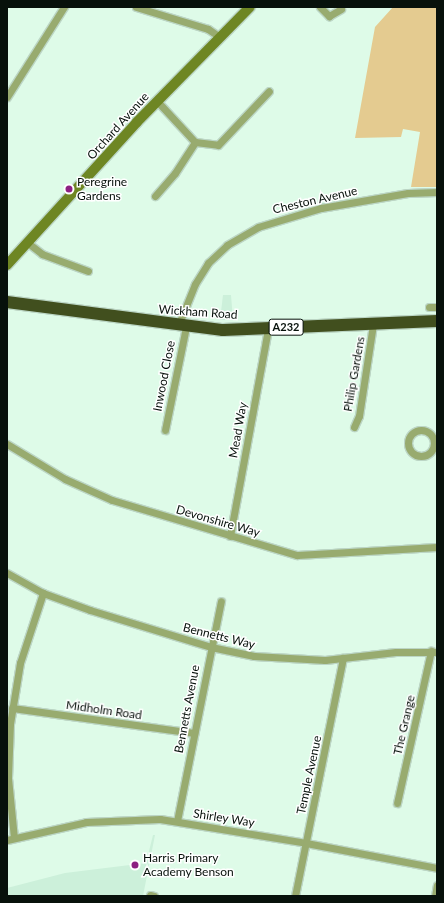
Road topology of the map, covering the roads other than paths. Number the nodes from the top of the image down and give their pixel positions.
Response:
1 (64, 7) edge
2 (136, 7) edge
3 (250, 7) edge
4 (320, 7) edge
5 (341, 9) dead end
6 (220, 37) junction
7 (269, 91) dead end
8 (7, 97) edge
9 (157, 101) junction
10 (195, 142) junction
11 (437, 192) edge
12 (155, 196) dead end
13 (28, 243) junction
14 (7, 265) edge
15 (88, 271) dead end
16 (7, 302) edge
17 (429, 307) dead end
18 (437, 307) edge
19 (437, 321) edge
20 (374, 324) junction
21 (182, 326) junction
22 (268, 328) junction
23 (354, 428) dead end
24 (165, 430) dead end
25 (7, 444) edge
26 (230, 536) junction
27 (437, 547) edge
28 (7, 574) edge
29 (43, 593) junction
30 (221, 601) dead end
31 (211, 647) junction
32 (434, 651) edge
33 (343, 658) junction
34 (12, 708) junction
35 (194, 733) junction
36 (397, 803) dead end
37 (177, 821) junction
38 (10, 839) edge
39 (306, 843) junction
40 (437, 868) edge
41 (437, 885) edge
42 (295, 896) edge
43 (434, 896) edge

1 - 8 street
2 - 6 street
3 - 6 street, Orchard Avenue
4 - 5 street
6 - 9 street, Orchard Avenue
7 - 10 street
9 - 10 street
9 - 13 street, Orchard Avenue
10 - 12 street
11 - 21 street, Cheston Avenue
13 - 14 street, Orchard Avenue
13 - 15 street
16 - 21 highway, Wickham Road / A232
17 - 18 street
19 - 20 highway, Wickham Road / A232
20 - 22 highway, Wickham Road / A232
20 - 23 street, Philip Gardens
21 - 22 highway, Wickham Road / A232
21 - 24 street, Inwood Close
22 - 26 street, Mead Way
25 - 26 street, Devonshire Way
26 - 27 street, Devonshire Way
28 - 29 street, Bennetts Way
29 - 31 street, Bennetts Way
29 - 34 street
30 - 31 street, Bennetts Avenue
31 - 33 street, Bennetts Way
31 - 35 street, Bennetts Avenue
32 - 33 street, Bennetts Way
32 - 36 street, The Grange
33 - 39 street, Temple Avenue
34 - 35 street, Midholm Road
34 - 38 street
35 - 37 street, Bennetts Avenue
37 - 38 street, Shirley Way
37 - 39 street, Shirley Way
39 - 40 street, Shirley Way
39 - 42 street, Temple Avenue
41 - 43 street

